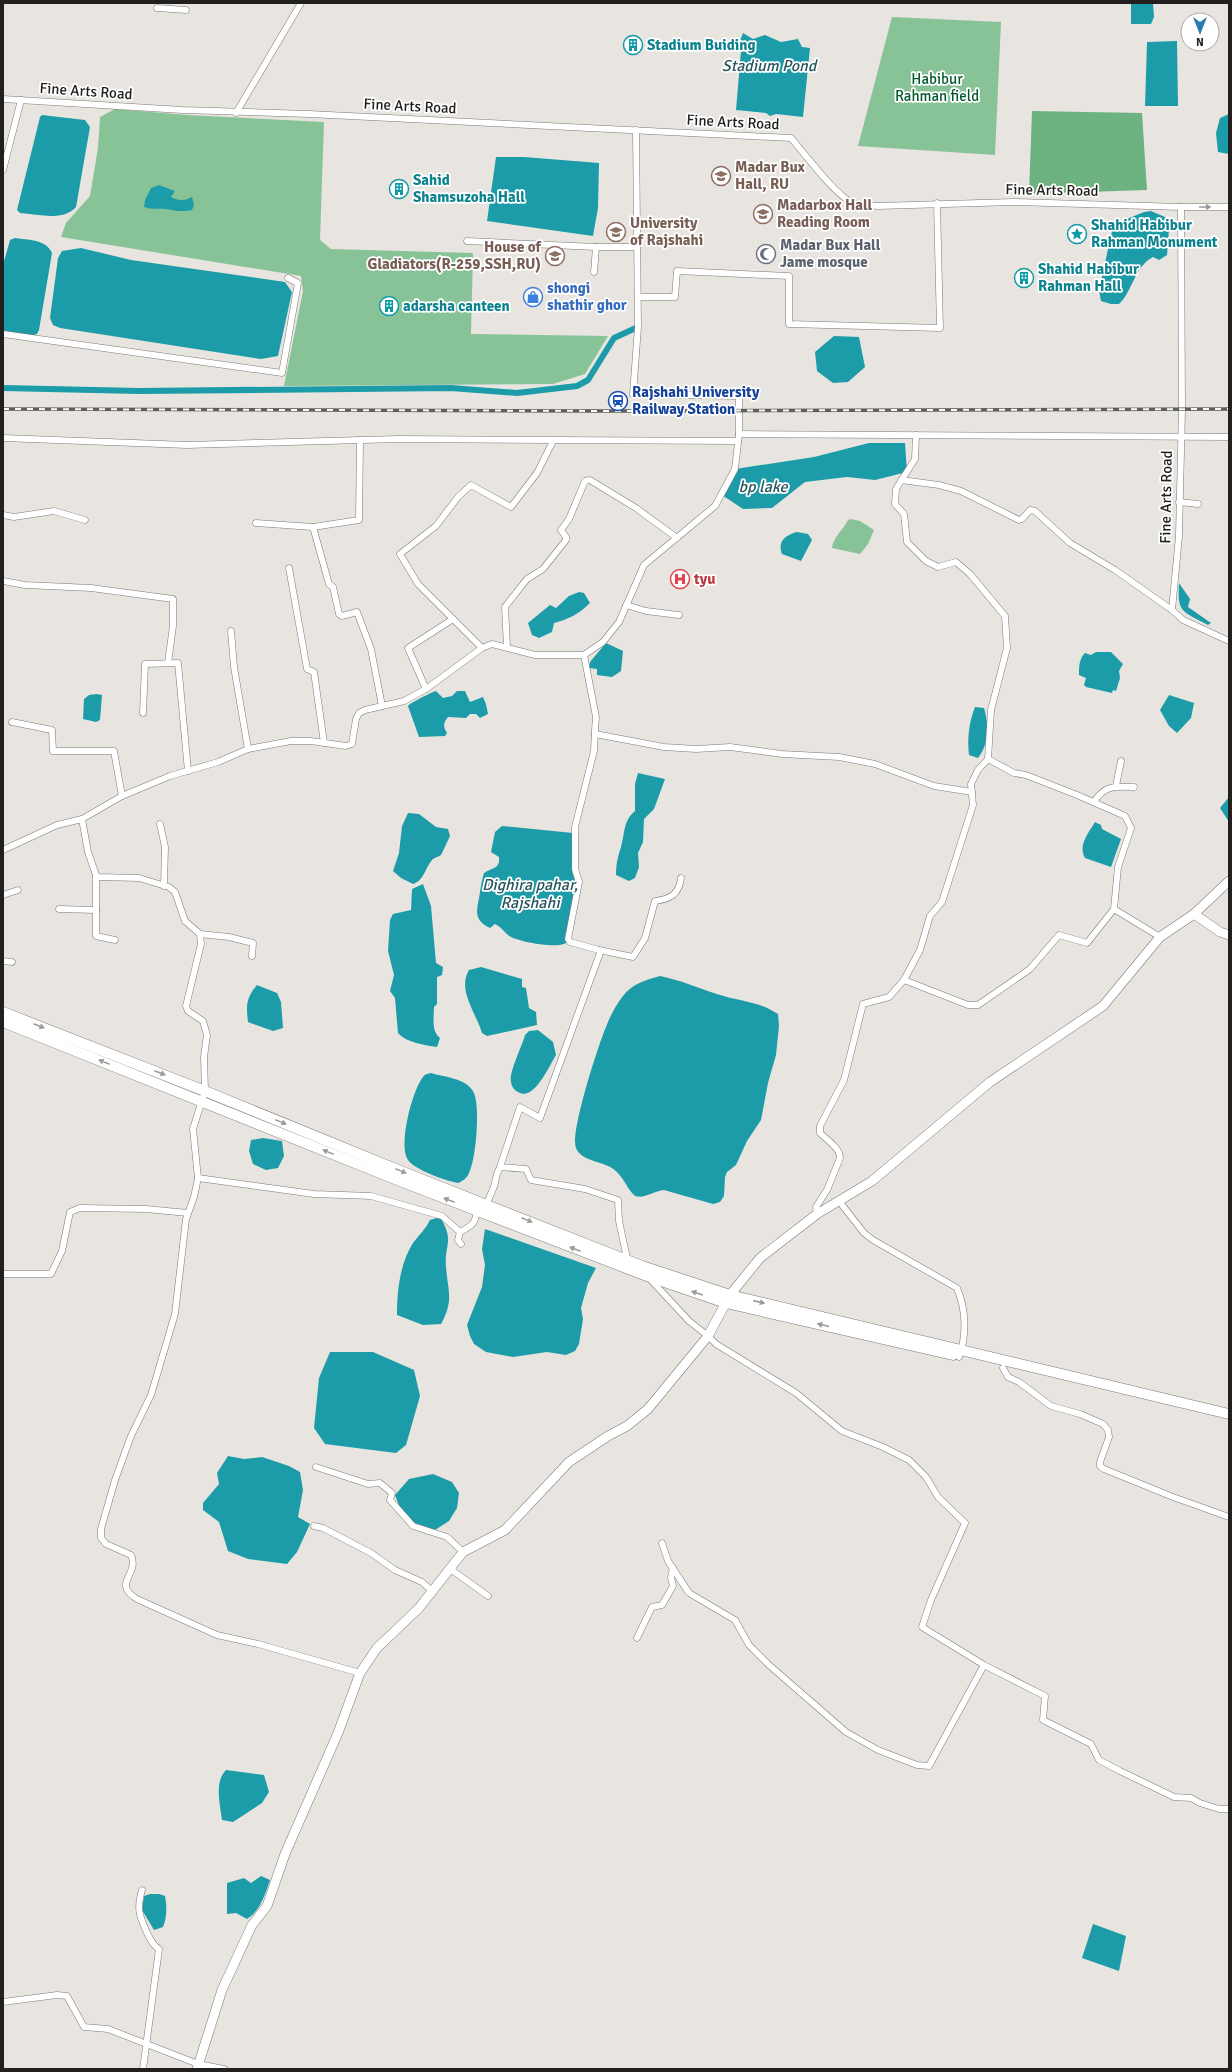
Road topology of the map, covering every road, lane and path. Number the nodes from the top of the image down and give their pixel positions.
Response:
1 (300, 3) edge
2 (157, 8) dead end
3 (186, 10) dead end
4 (3, 99) edge
5 (21, 100) junction
6 (236, 113) junction
7 (636, 130) junction
8 (3, 170) edge
9 (937, 203) junction
10 (1181, 207) junction
11 (1229, 207) edge
12 (467, 241) dead end
13 (596, 247) junction
14 (637, 247) junction
15 (594, 272) dead end
16 (288, 278) dead end
17 (638, 297) junction
18 (3, 334) edge
19 (739, 434) junction
20 (916, 435) junction
21 (1180, 436) junction
22 (1229, 437) edge
23 (3, 438) edge
24 (360, 440) junction
25 (553, 441) junction
26 (738, 441) junction
27 (901, 480) junction
28 (1179, 502) junction
29 (1198, 504) dead end
30 (3, 515) edge
31 (86, 520) dead end
32 (256, 523) dead end
33 (313, 528) junction
34 (677, 538) junction
35 (289, 568) dead end
36 (3, 581) edge
37 (626, 606) junction
38 (1172, 610) junction
39 (679, 615) dead end
40 (453, 619) junction
41 (230, 630) dead end
42 (1229, 641) edge
43 (507, 647) junction
44 (482, 648) junction
45 (584, 654) junction
46 (168, 663) junction
47 (426, 689) junction
48 (382, 706) junction
49 (143, 713) dead end
50 (12, 722) dead end
51 (595, 734) junction
52 (324, 743) junction
53 (248, 749) junction
54 (988, 759) junction
55 (1121, 761) dead end
56 (188, 771) junction
57 (1116, 786) junction
58 (1134, 787) dead end
59 (972, 792) junction
60 (122, 796) junction
61 (1094, 802) junction
62 (82, 819) junction
63 (160, 824) dead end
64 (3, 850) edge
65 (96, 875) junction
66 (681, 878) dead end
67 (1229, 881) edge
68 (164, 886) junction
69 (18, 890) dead end
70 (3, 895) edge
71 (59, 909) dead end
72 (1114, 909) junction
73 (96, 910) junction
74 (1194, 914) junction
75 (200, 934) junction
76 (1229, 935) edge
77 (1160, 936) junction
78 (115, 940) dead end
79 (599, 950) junction
80 (252, 956) dead end
81 (3, 961) edge
82 (12, 962) dead end
83 (904, 980) junction
84 (3, 1012) edge
85 (3, 1022) edge
86 (204, 1096) junction
87 (500, 1167) junction
88 (198, 1178) junction
89 (839, 1201) junction
90 (487, 1205) junction
91 (476, 1210) junction
92 (188, 1213) junction
93 (817, 1214) junction
94 (460, 1232) junction
95 (461, 1244) dead end
96 (628, 1264) junction
97 (3, 1274) edge
98 (647, 1276) junction
99 (728, 1299) junction
100 (708, 1336) junction
101 (960, 1353) junction
102 (1003, 1368) junction
103 (1229, 1414) edge
104 (1229, 1421) edge
105 (316, 1467) dead end
106 (1229, 1517) edge
107 (314, 1526) dead end
108 (662, 1543) dead end
109 (463, 1552) junction
110 (449, 1568) junction
111 (673, 1568) junction
112 (432, 1591) junction
113 (488, 1596) dead end
114 (637, 1638) dead end
115 (984, 1665) junction
116 (360, 1673) junction
117 (1229, 1809) edge
118 (142, 1890) dead end
119 (3, 2002) edge
120 (146, 2045) junction
121 (198, 2066) edge
122 (143, 2069) edge
123 (224, 2069) edge

1 - 6 street
2 - 3 street
4 - 5 street, Fine Arts Road
5 - 6 street, Fine Arts Road
5 - 8 street
6 - 7 street, Fine Arts Road
7 - 9 street, Fine Arts Road
7 - 14 street
9 - 10 street, Fine Arts Road
9 - 17 street
10 -> 11 street
10 - 21 street, Fine Arts Road
12 - 13 street
13 - 14 street
13 - 15 street
14 - 17 street
16 - 18 street
17 - 19 street
19 - 20 street
19 - 26 street
20 - 21 street
20 - 27 street
21 - 22 street
21 - 28 street, Fine Arts Road
23 - 24 street
24 - 25 street
24 - 33 street
25 - 26 street
25 - 40 street
26 - 34 street
27 - 38 street
27 - 54 street
28 - 29 street
28 - 38 street, Fine Arts Road
30 - 31 street
32 - 33 street
33 - 48 street
34 - 37 street
34 - 43 street
35 - 52 street
36 - 46 street
37 - 39 street
37 - 45 street
38 - 42 street
40 - 44 street
40 - 47 street
41 - 53 street
43 - 44 street
43 - 45 street
44 - 47 street
45 - 51 street
46 - 49 street
46 - 56 street
47 - 48 street
48 - 52 street
50 - 60 street
51 - 59 street
51 - 79 street
52 - 53 street
53 - 56 street
54 - 59 street
54 - 61 street
55 - 57 street
56 - 60 street
57 - 58 street
57 - 61 street
59 - 83 street
60 - 62 street
61 - 72 street
62 - 64 street
62 - 65 street
63 - 68 street
65 - 68 street
65 - 73 street
66 - 79 street
67 - 74 main road
68 - 75 street
69 - 70 street
71 - 73 street
72 - 77 street
72 - 83 street
73 - 78 street
74 - 76 main road
74 - 77 main road
75 - 80 street
75 - 86 street
77 - 89 main road
79 - 87 street
81 - 82 street
83 - 93 street
84 -> 86 main road
86 -> 85 main road
86 - 88 street
86 -> 90 main road
91 -> 86 main road
87 - 90 street
87 - 96 street
88 - 92 street
88 - 94 street
89 - 93 main road
89 - 101 street
90 -> 96 main road
91 - 94 street
96 -> 91 main road
92 - 97 street
92 - 116 street
93 - 99 main road
94 - 95 street
96 - 98 main road
96 - 99 main road
99 -> 98 main road
98 - 100 street
99 - 100 main road
99 - 101 main road
100 - 109 main road
100 - 115 street
101 - 102 main road
101 - 103 main road
102 - 104 main road
102 - 106 street
105 - 109 street
107 - 112 street
108 - 111 street
109 - 110 main road
110 - 112 main road
110 - 113 street
111 - 114 street
111 - 115 street
112 - 116 main road
115 - 117 street
116 - 121 main road
118 - 120 street
119 - 120 street
120 - 121 street
120 - 122 street
121 - 123 street

